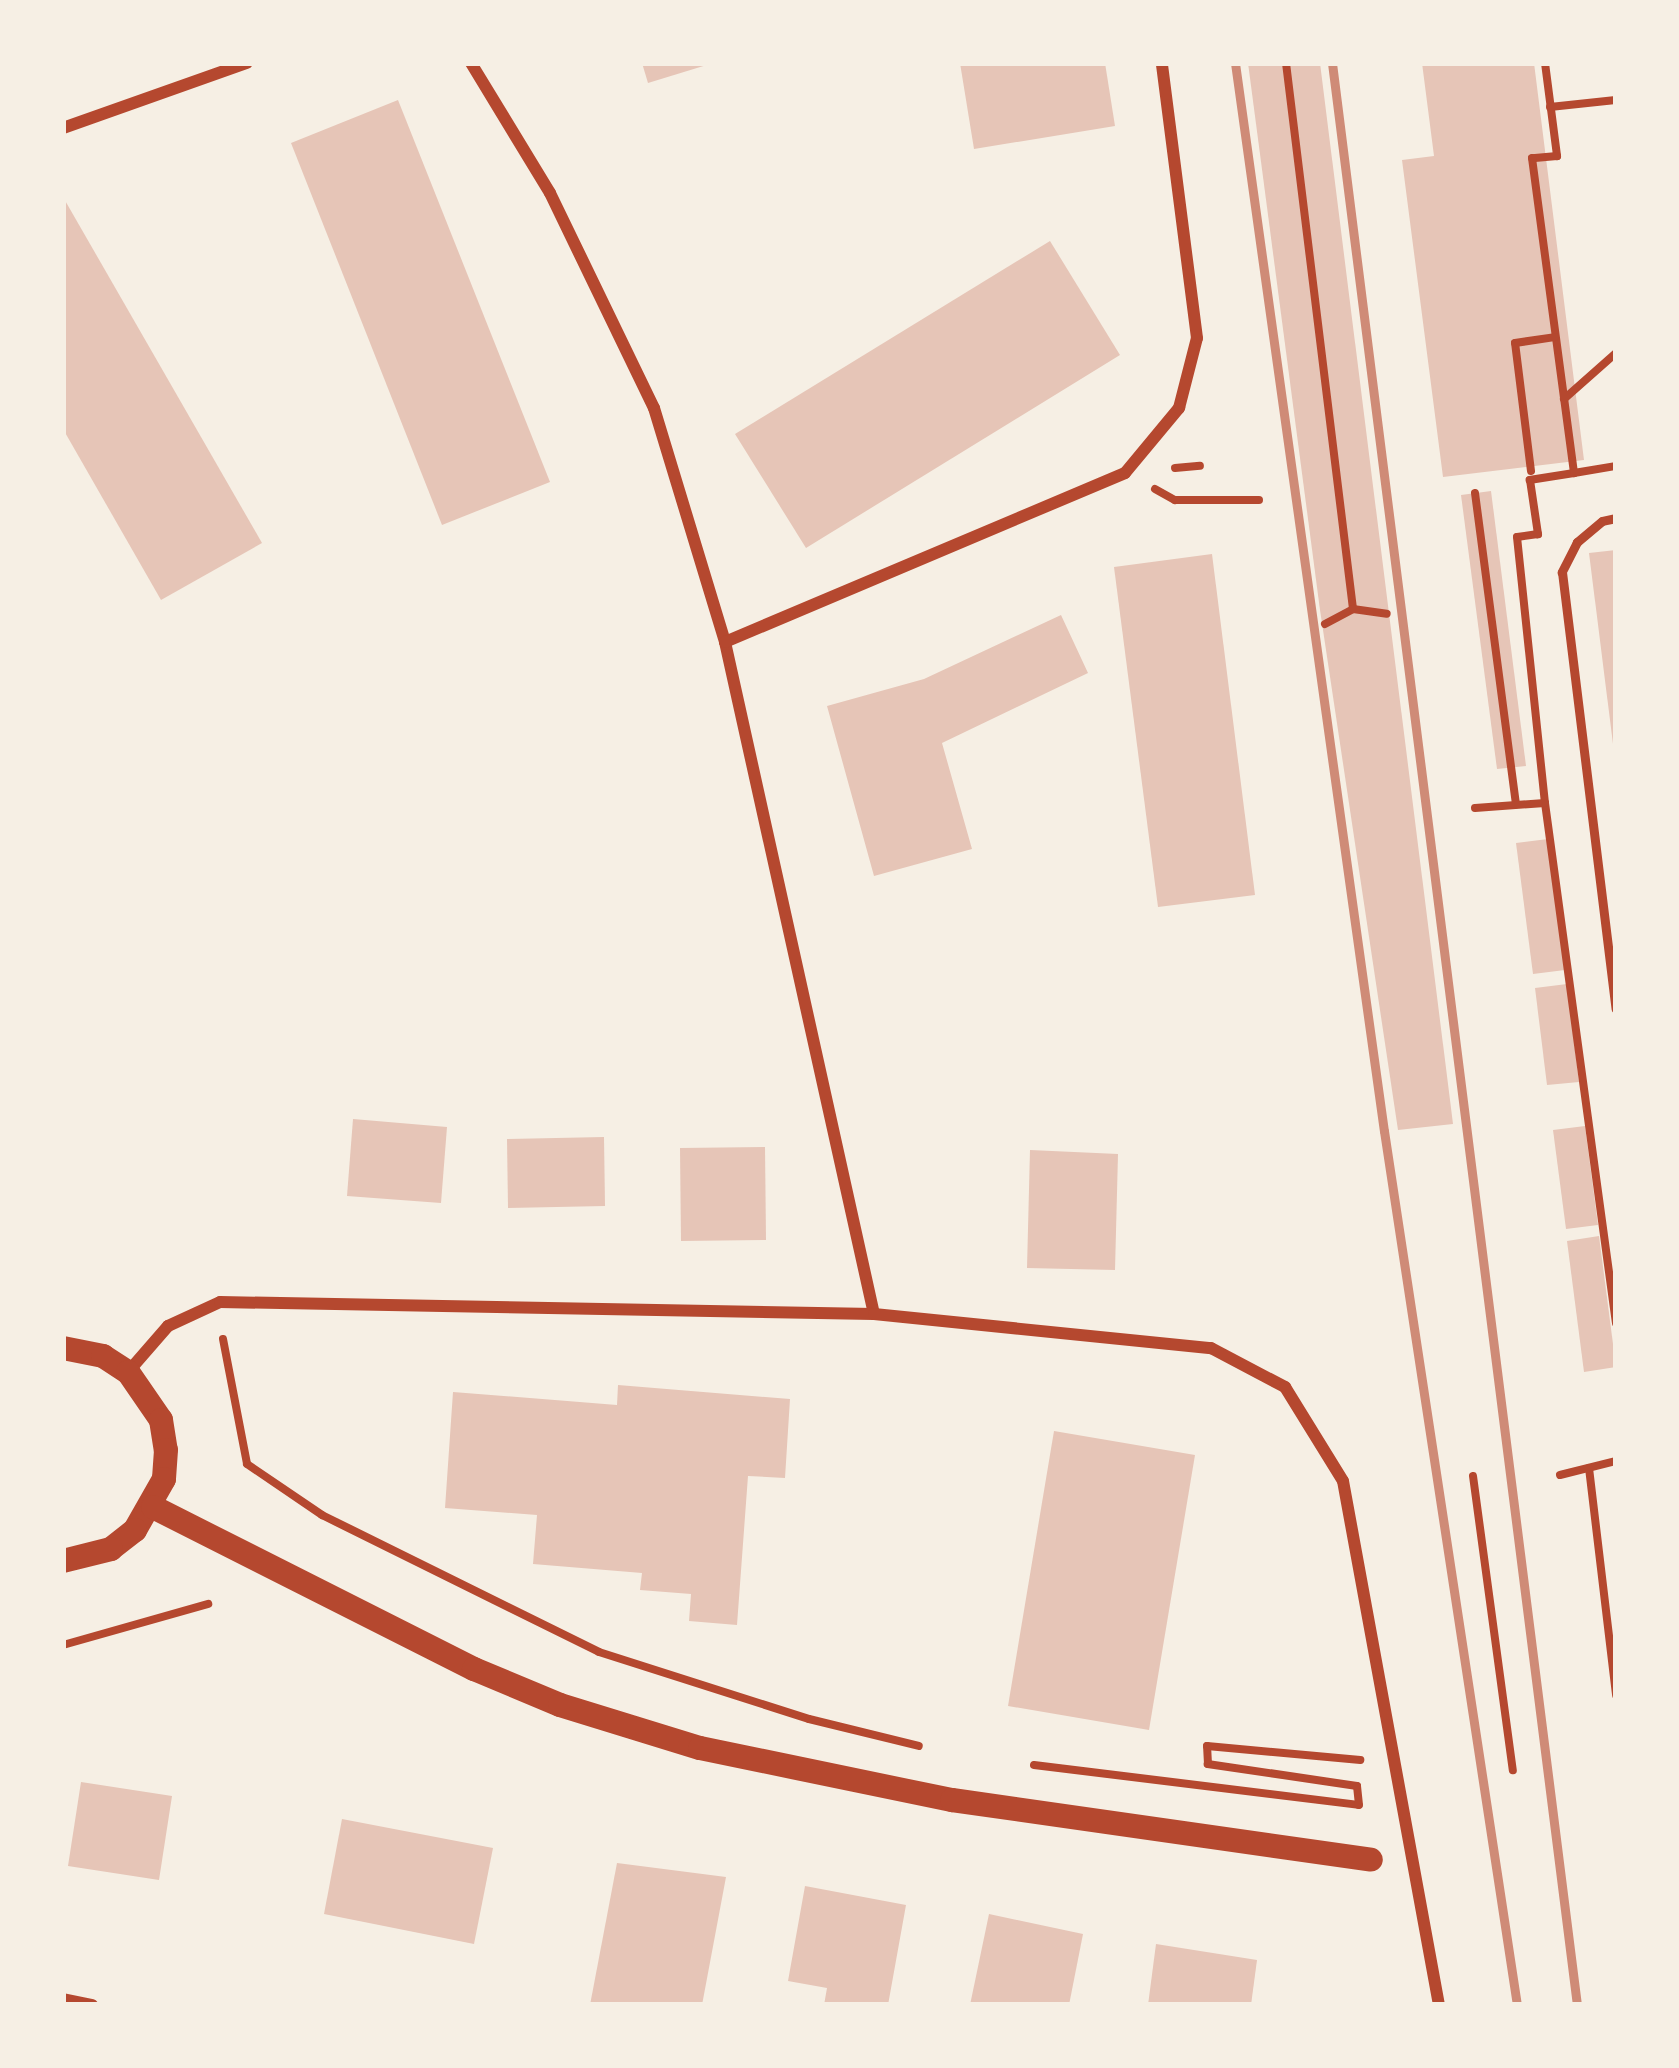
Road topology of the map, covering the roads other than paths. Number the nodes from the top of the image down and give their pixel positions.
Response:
1 (247, 63) edge
2 (471, 63) edge
3 (1162, 63) edge
4 (63, 128) edge
5 (1616, 518) edge
6 (725, 642) junction
7 (1616, 1010) edge
8 (874, 1314) junction
9 (63, 1348) edge
10 (128, 1372) junction
11 (153, 1507) junction
12 (63, 1561) edge
13 (1371, 1860) dead end
14 (63, 1999) edge
15 (92, 2005) edge
16 (1439, 2005) edge

1 - 4 street
2 - 6 street
3 - 6 street
5 - 7 lane
6 - 8 street
8 - 10 street
8 - 16 street
9 - 10 main road
10 - 11 main road
11 - 12 main road
11 - 13 main road
14 - 15 street

